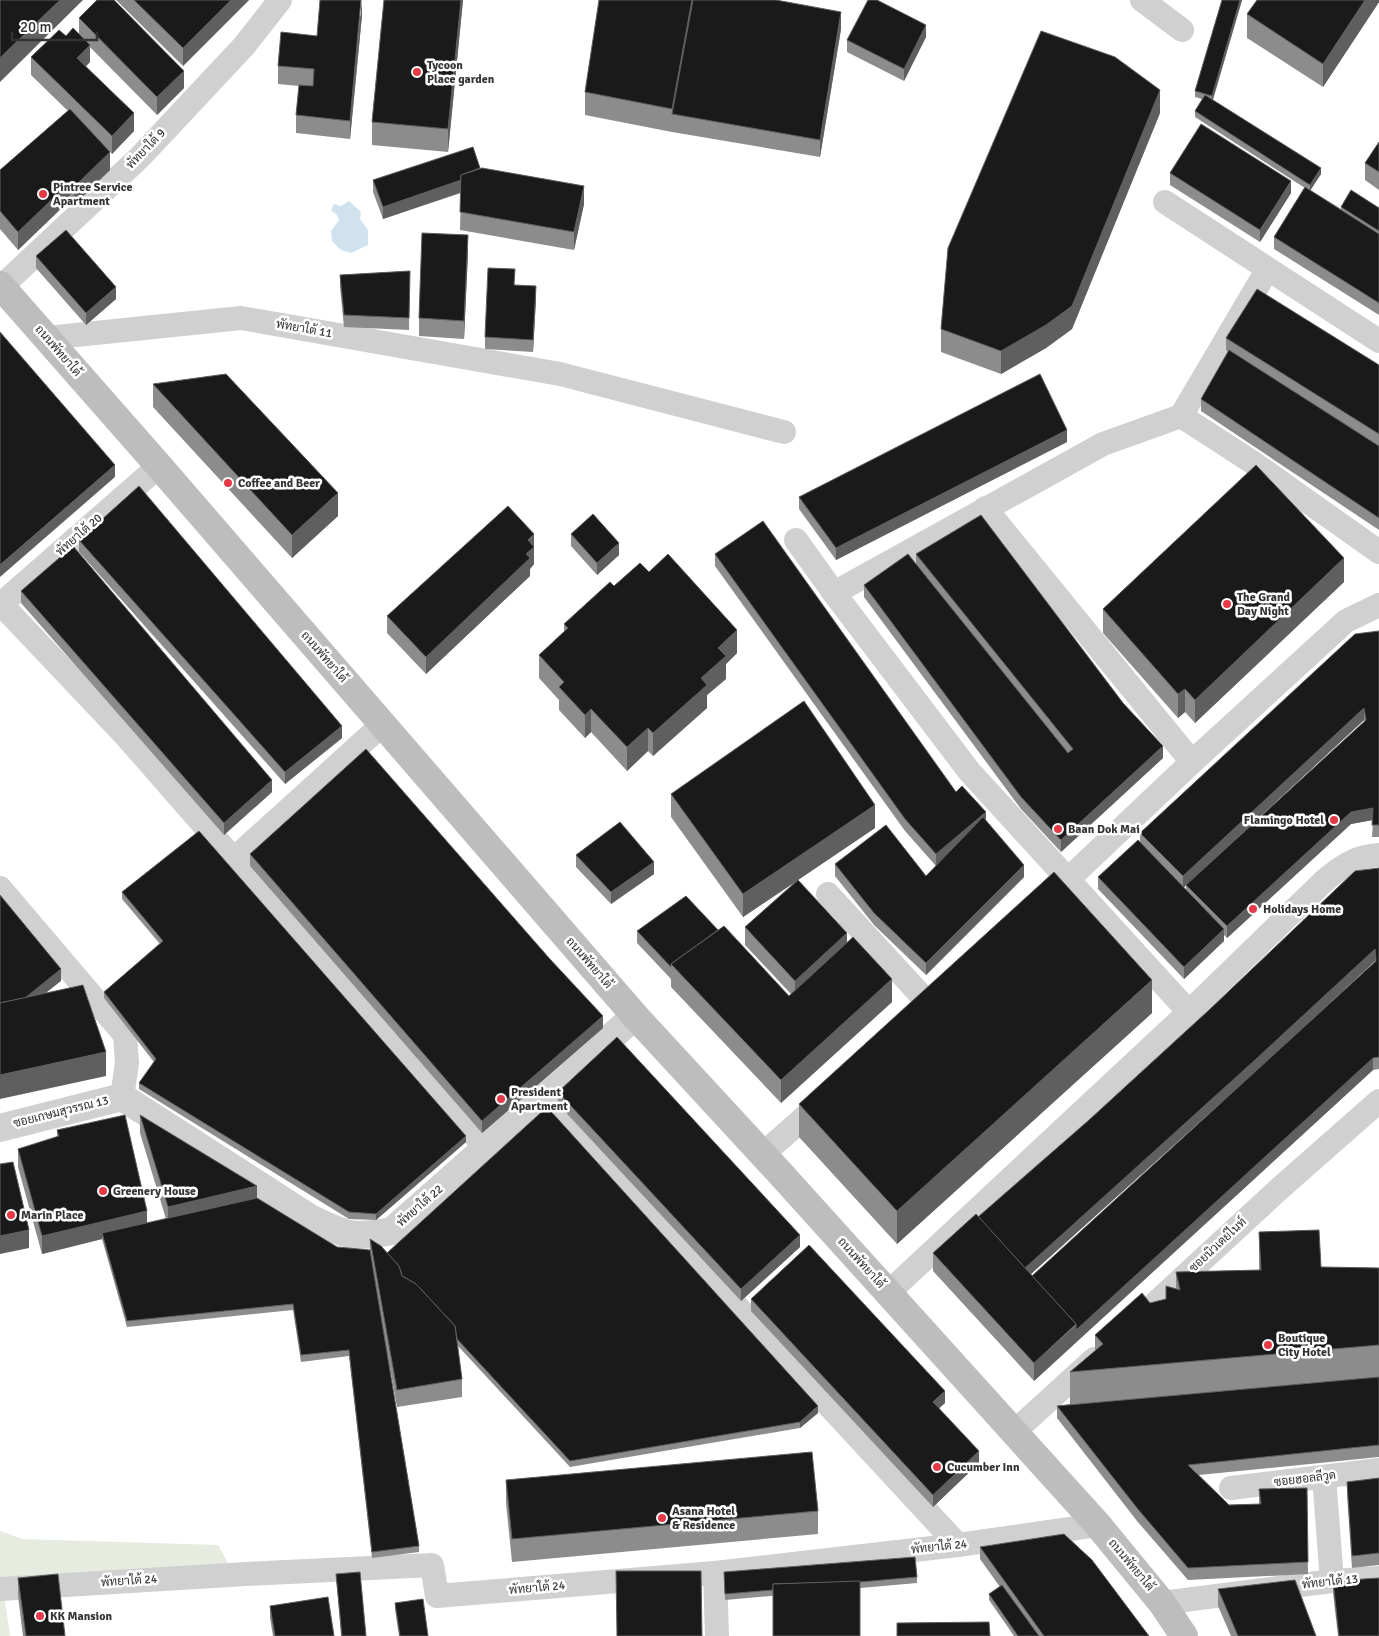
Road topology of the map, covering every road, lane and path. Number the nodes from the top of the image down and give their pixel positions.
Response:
1 (280, 0) edge
2 (1142, 0) edge
3 (1182, 30) dead end
4 (1166, 202) dead end
5 (1267, 270) junction
6 (1, 286) edge
7 (47, 338) junction
8 (1379, 341) edge
9 (1182, 416) junction
10 (784, 432) dead end
11 (159, 466) junction
12 (985, 508) junction
13 (796, 540) dead end
14 (1379, 552) edge
15 (834, 593) junction
16 (0, 604) edge
17 (1379, 605) edge
18 (383, 724) junction
19 (1192, 762) junction
20 (1379, 855) edge
21 (234, 859) junction
22 (1068, 880) junction
23 (0, 888) edge
24 (828, 894) dead end
25 (1024, 920) edge
26 (930, 1005) edge
27 (1189, 1012) junction
28 (635, 1016) junction
29 (835, 1089) edge
30 (122, 1097) junction
31 (543, 1097) junction
32 (1379, 1101) edge
33 (0, 1128) edge
34 (486, 1148) junction
35 (763, 1154) junction
36 (888, 1293) junction
37 (1014, 1432) junction
38 (1379, 1470) edge
39 (1324, 1477) junction
40 (1231, 1488) dead end
41 (1098, 1525) junction
42 (958, 1545) junction
43 (715, 1573) junction
44 (1379, 1578) edge
45 (1332, 1581) junction
46 (0, 1589) edge
47 (1162, 1603) junction
48 (717, 1636) edge
49 (1184, 1636) edge

1 - 6 street, พัทยาใต้ 9
2 - 3 street
4 - 5 street
5 - 8 street
5 - 9 street
6 - 7 main road, ถนนพัทยาใต้
7 - 10 street, พัทยาใต้ 11
7 - 11 main road, ถนนพัทยาใต้
9 - 12 street
9 - 14 street
11 - 16 street, พัทยาใต้ 20
11 - 18 main road, ถนนพัทยาใต้
12 - 15 street
12 - 19 street
13 - 15 street
15 - 22 street
16 - 21 street
17 - 19 street
18 - 21 street
18 - 28 main road, ถนนพัทยาใต้
19 - 22 street
20 - 27 street
21 - 34 street
22 - 25 street
22 - 27 street
23 - 30 street
24 - 26 street
27 - 36 street
28 - 31 street, พัทยาใต้ 22
28 - 35 main road, ถนนพัทยาใต้
29 - 35 street
30 - 33 street, ซอยเกษมสุวรรณ 13
30 - 34 street, พัทยาใต้ 22
31 - 34 street, พัทยาใต้ 22
31 - 42 street
32 - 37 street, ซอยนิวเดย์ไนท์
35 - 36 main road, ถนนพัทยาใต้
36 - 37 main road, ถนนพัทยาใต้
37 - 41 main road, ถนนพัทยาใต้
38 - 39 street, ซอยฮอลลีวูด
39 - 40 street, ซอยฮอลลีวูด
39 - 45 street
41 - 42 street, พัทยาใต้ 24
41 - 47 main road, ถนนพัทยาใต้
42 - 43 street, พัทยาใต้ 24
43 - 46 street, พัทยาใต้ 24
43 - 48 street
44 - 45 street, พัทยาใต้ 13
45 - 47 street, พัทยาใต้ 13
47 - 49 main road, ถนนพัทยาใต้

